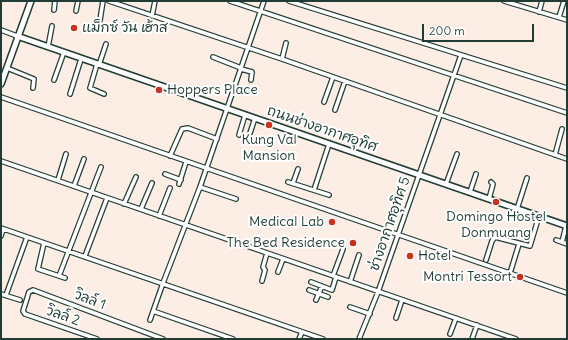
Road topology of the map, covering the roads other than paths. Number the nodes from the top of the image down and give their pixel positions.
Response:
1 (31, 1) edge
2 (55, 1) edge
3 (78, 1) edge
4 (103, 1) edge
5 (109, 1) edge
6 (155, 1) edge
7 (230, 1) edge
8 (264, 1) edge
9 (289, 1) edge
10 (504, 1) edge
11 (542, 1) edge
12 (564, 1) edge
13 (519, 3) edge
14 (54, 10) dead end
15 (76, 11) dead end
16 (261, 11) junction
17 (538, 12) junction
18 (152, 16) junction
19 (559, 17) junction
20 (100, 20) dead end
21 (567, 20) edge
22 (52, 26) dead end
23 (1, 30) edge
24 (18, 36) junction
25 (286, 43) dead end
26 (106, 44) dead end
27 (48, 47) junction
28 (248, 49) junction
29 (64, 52) junction
30 (461, 55) junction
31 (213, 57) dead end
32 (81, 58) junction
33 (282, 59) junction
34 (98, 64) junction
35 (7, 68) junction
36 (241, 68) junction
37 (454, 76) junction
38 (333, 77) junction
39 (54, 80) dead end
40 (251, 80) dead end
41 (344, 81) junction
42 (1, 84) edge
43 (33, 88) dead end
44 (567, 88) edge
45 (70, 94) dead end
46 (104, 94) dead end
47 (1, 96) edge
48 (324, 102) dead end
49 (227, 109) junction
50 (335, 110) dead end
51 (567, 113) edge
52 (245, 115) junction
53 (440, 115) junction
54 (255, 118) junction
55 (562, 129) dead end
56 (250, 133) dead end
57 (239, 134) dead end
58 (217, 139) junction
59 (329, 144) junction
60 (66, 154) dead end
61 (457, 154) dead end
62 (555, 155) junction
63 (170, 156) junction
64 (84, 159) dead end
65 (567, 159) edge
66 (1, 161) edge
67 (186, 162) junction
68 (101, 167) dead end
69 (206, 169) junction
70 (298, 169) dead end
71 (164, 174) dead end
72 (419, 174) junction
73 (476, 174) dead end
74 (136, 176) dead end
75 (527, 178) dead end
76 (58, 180) junction
77 (181, 180) junction
78 (288, 182) dead end
79 (491, 182) dead end
80 (152, 183) dead end
81 (293, 183) junction
82 (179, 184) dead end
83 (446, 184) junction
84 (74, 186) junction
85 (200, 187) junction
86 (170, 188) dead end
87 (314, 190) junction
88 (90, 192) junction
89 (470, 192) junction
90 (329, 195) dead end
91 (107, 198) junction
92 (236, 198) dead end
93 (489, 199) junction
94 (124, 204) junction
95 (141, 209) junction
96 (517, 209) junction
97 (159, 216) junction
98 (539, 216) junction
99 (186, 225) junction
100 (567, 226) edge
101 (2, 229) edge
102 (398, 235) junction
103 (1, 236) edge
104 (27, 237) junction
105 (556, 240) dead end
106 (562, 242) junction
107 (44, 243) junction
108 (519, 244) junction
109 (567, 244) edge
110 (343, 249) dead end
111 (68, 250) junction
112 (268, 253) junction
113 (359, 255) dead end
114 (85, 256) junction
115 (283, 259) junction
116 (486, 260) dead end
117 (511, 270) dead end
118 (278, 272) dead end
119 (59, 276) junction
120 (335, 276) junction
121 (65, 278) dead end
122 (262, 281) dead end
123 (311, 282) dead end
124 (350, 282) junction
125 (162, 283) junction
126 (322, 286) junction
127 (308, 290) dead end
128 (378, 292) junction
129 (567, 293) edge
130 (1, 294) edge
131 (319, 294) junction
132 (6, 295) junction
133 (328, 297) dead end
134 (20, 300) dead end
135 (316, 300) dead end
136 (402, 300) junction
137 (350, 307) dead end
138 (22, 311) joint
139 (153, 311) junction
140 (370, 314) junction
141 (396, 318) dead end
142 (456, 318) junction
143 (150, 320) dead end
144 (477, 325) junction
145 (302, 332) junction
146 (450, 334) dead end
147 (97, 339) edge
148 (163, 339) edge
149 (233, 339) edge
150 (299, 339) edge
151 (323, 339) edge
152 (359, 339) edge
153 (472, 339) edge
154 (516, 339) edge

1 - 24 street
2 - 14 street
3 - 15 street
4 - 20 street
5 - 18 street
6 - 18 street
7 - 16 street
8 - 16 street
9 - 30 street
10 - 13 street
11 - 17 street
12 - 19 street
13 - 17 street
16 - 28 street
16 - 37 street
17 - 19 street
18 - 28 street
19 - 21 street
22 - 27 street
23 - 24 street, ถนนช่างอากาศอุทิศ
24 - 27 street, ถนนช่างอากาศอุทิศ
24 - 35 street
25 - 33 street
26 - 34 street
27 - 29 street, ถนนช่างอากาศอุทิศ
28 - 33 street
28 - 36 street
29 - 32 street, ถนนช่างอากาศอุทิศ
29 - 39 street
30 - 37 street, ช่างอากาศอุทิศ 5
30 - 44 street
31 - 36 street
32 - 34 street, ถนนช่างอากาศอุทิศ
32 - 45 street
33 - 38 street
34 - 46 street
34 - 49 street, ถนนช่างอากาศอุทิศ
35 - 42 street
35 - 43 street
36 - 40 street
36 - 49 street
37 - 51 street
37 - 53 street, ช่างอากาศอุทิศ 5
38 - 41 street
38 - 48 street
41 - 50 street
41 - 53 street
47 - 63 street
49 - 52 street, ถนนช่างอากาศอุทิศ
49 - 58 street
52 - 54 street, ถนนช่างอากาศอุทิศ
52 - 57 street
53 - 62 street
53 - 72 street, ช่างอากาศอุทิศ 5
54 - 56 street
54 - 59 street, ถนนช่างอากาศอุทิศ
55 - 62 street
58 - 63 street
58 - 69 street
59 - 72 street, ถนนช่างอากาศอุทิศ
59 - 87 street
60 - 76 street
61 - 83 street
62 - 65 street
63 - 67 street
64 - 84 street
66 - 76 street
67 - 69 street
67 - 77 street
68 - 88 street
69 - 85 street
69 - 102 street
70 - 81 street
71 - 77 street
72 - 83 street, ถนนช่างอากาศอุทิศ
72 - 102 street, ช่างอากาศอุทิศ 5
73 - 89 street
74 - 94 street
75 - 96 street
76 - 84 street
77 - 82 street
78 - 81 street
79 - 93 street
80 - 95 street
81 - 87 street
83 - 89 street, ถนนช่างอากาศอุทิศ
84 - 88 street
85 - 92 street
85 - 99 street
86 - 97 street
87 - 90 street
88 - 91 street
88 - 111 street
89 - 93 street, ถนนช่างอากาศอุทิศ
91 - 94 street
91 - 114 street
93 - 96 street, ถนนช่างอากาศอุทิศ
94 - 95 street
95 - 97 street
96 - 98 street, ถนนช่างอากาศอุทิศ
97 - 99 street
98 - 100 street, ถนนช่างอากาศอุทิศ
98 - 108 street
99 - 112 street
99 - 125 street
100 - 106 street
101 - 103 street
101 - 104 street
102 - 128 street, ช่างอากาศอุทิศ 5
102 - 129 street
104 - 107 street
104 - 132 street
105 - 106 street
106 - 109 street
107 - 111 street
107 - 119 street
108 - 116 street
108 - 117 street
110 - 120 street
111 - 114 street
111 - 119 street
112 - 115 street
112 - 122 street
113 - 124 street
114 - 125 street
115 - 118 street
115 - 120 street
119 - 121 street
120 - 124 street
120 - 126 street
123 - 126 street
124 - 128 street
125 - 139 street
125 - 145 street
126 - 131 street
127 - 131 street
128 - 136 street
128 - 140 street, ช่างอากาศอุทิศ 5
130 - 132 street
131 - 133 street
131 - 135 street
132 - 134 street
136 - 141 street
136 - 142 street
137 - 140 street
138 - 147 street, วิลล์ 2
138 - 148 street, วิลล์ 1
139 - 143 street
139 - 149 street
140 - 152 street, ช่างอากาศอุทิศ 5
142 - 144 street
142 - 146 street
144 - 153 street
144 - 154 street
145 - 150 street
145 - 151 street

